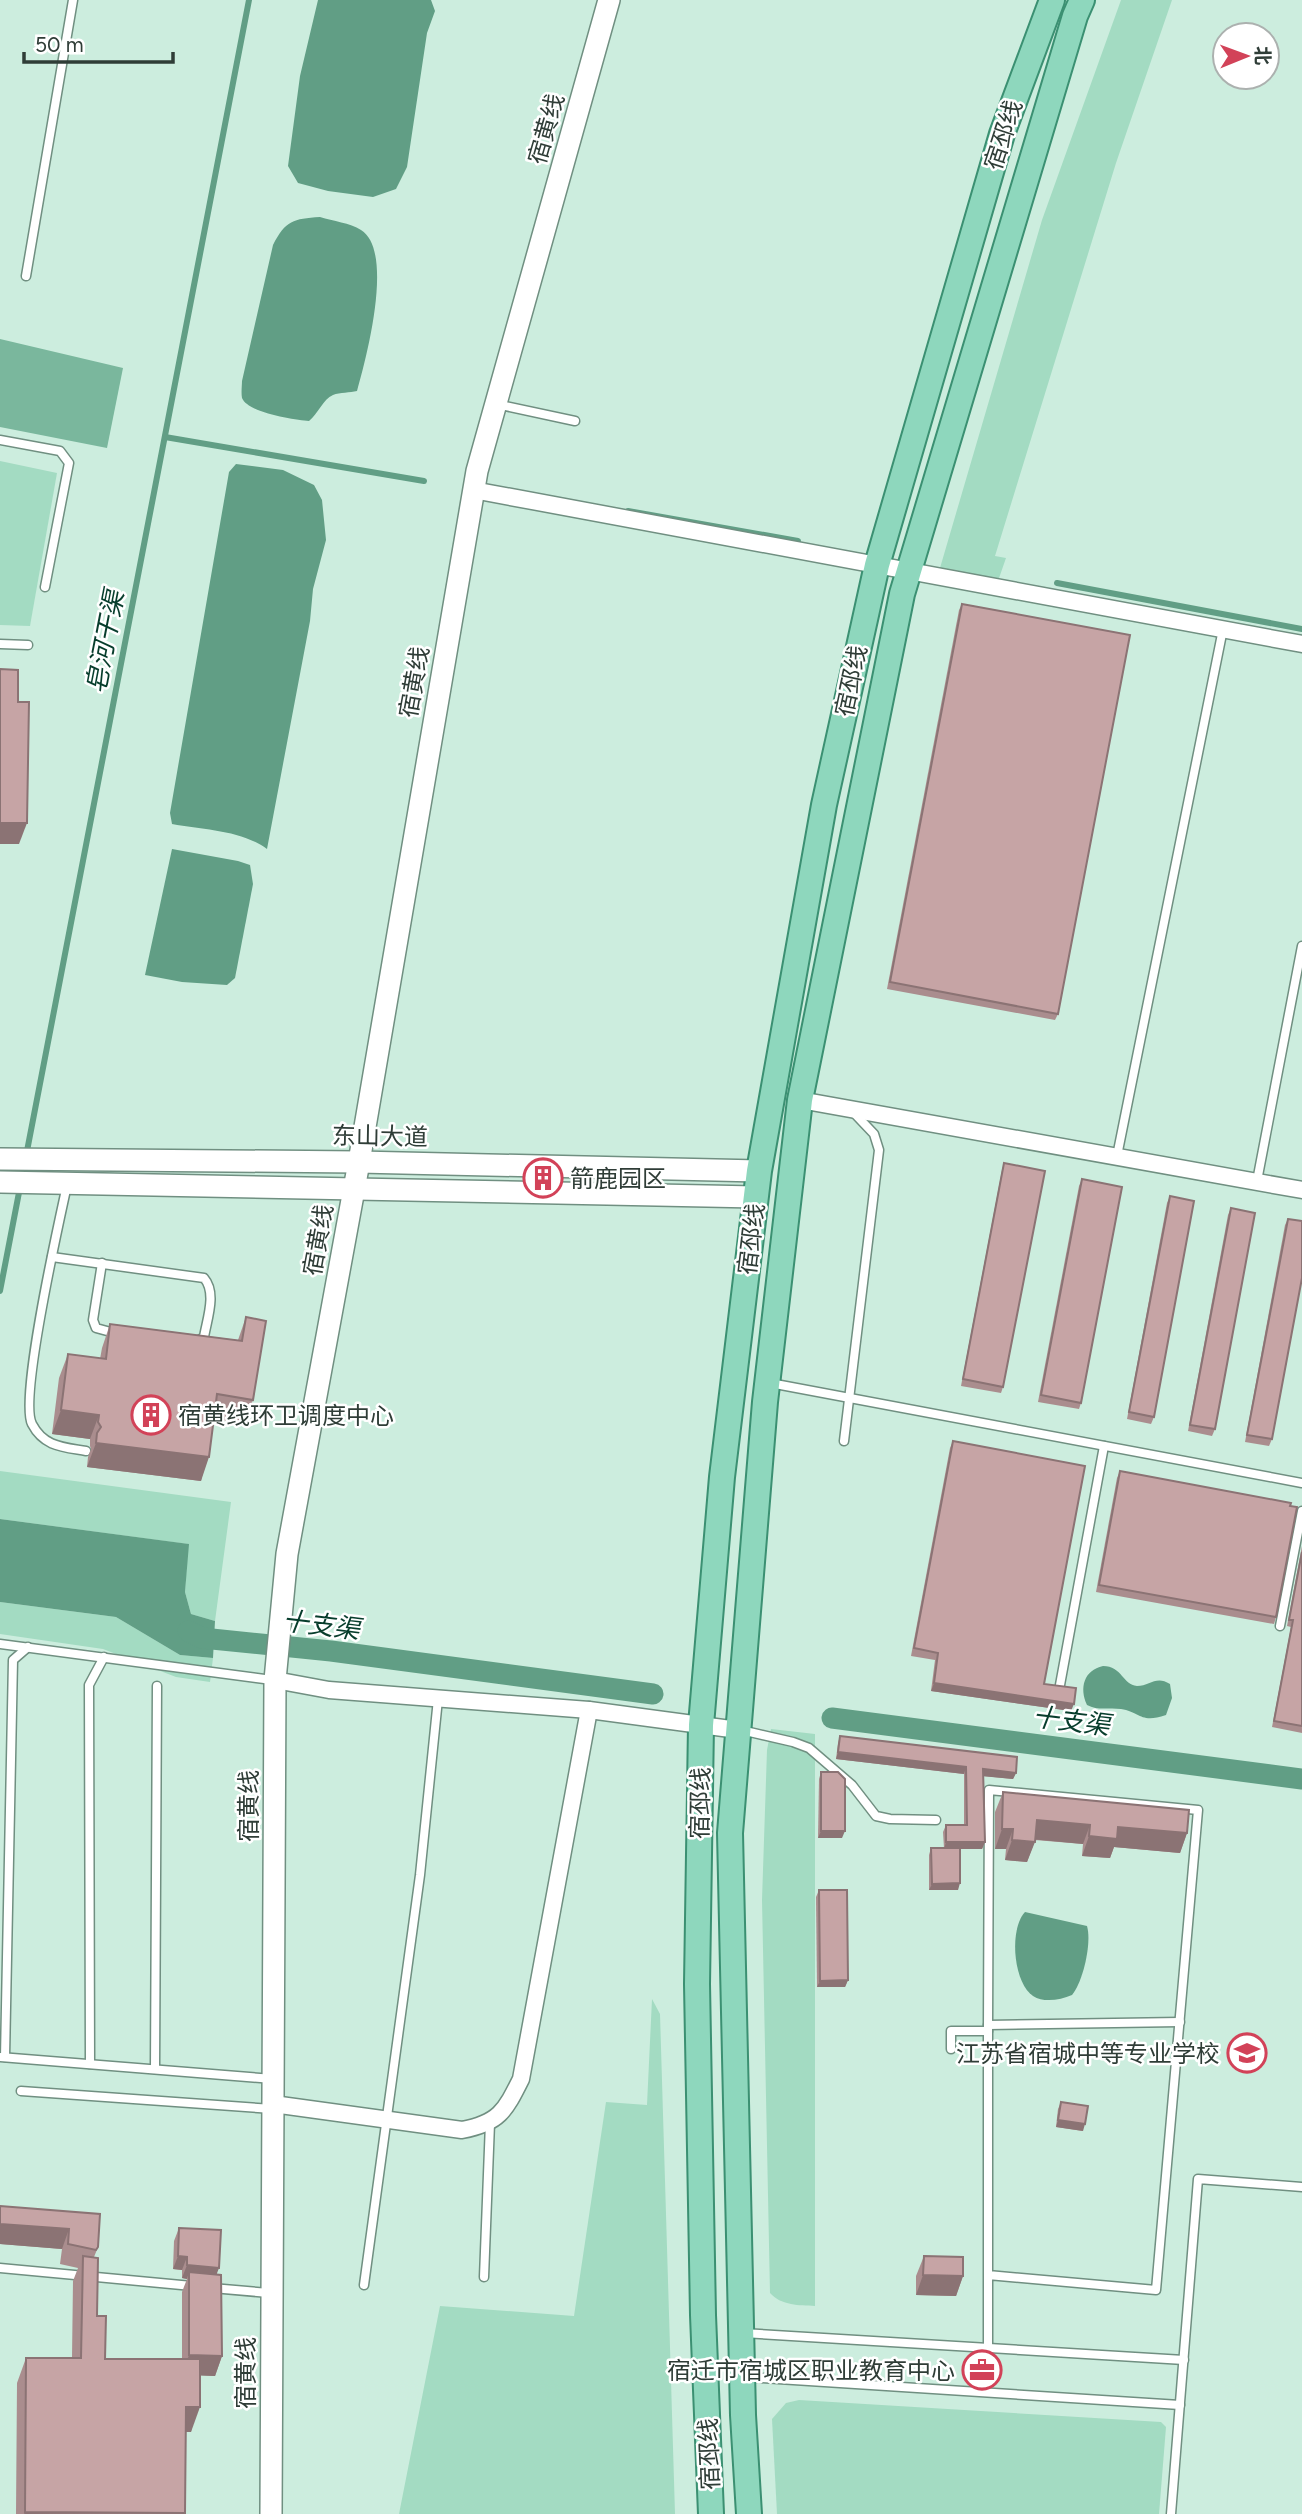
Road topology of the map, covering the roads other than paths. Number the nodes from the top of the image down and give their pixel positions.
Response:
1 (73, 0) edge
2 (609, 0) edge
3 (1052, 0) edge
4 (1082, 0) edge
5 (26, 276) dead end
6 (496, 404) junction
7 (575, 421) dead end
8 (0, 440) edge
9 (473, 489) junction
10 (877, 565) junction
11 (909, 571) junction
12 (45, 587) dead end
13 (1223, 629) junction
14 (0, 644) edge
15 (1302, 644) edge
16 (28, 645) dead end
17 (1302, 946) edge
18 (800, 1100) junction
19 (848, 1107) junction
20 (1117, 1156) junction
21 (17, 1159) edge
22 (359, 1162) junction
23 (759, 1171) junction
24 (1257, 1181) junction
25 (14, 1182) edge
26 (68, 1182) junction
27 (355, 1187) junction
28 (1302, 1190) edge
29 (756, 1196) junction
30 (52, 1256) junction
31 (102, 1263) junction
32 (129, 1335) edge
33 (190, 1343) edge
34 (767, 1383) junction
35 (849, 1397) junction
36 (844, 1441) dead end
37 (1104, 1446) junction
38 (86, 1451) dead end
39 (1302, 1483) edge
40 (1302, 1511) edge
41 (1280, 1626) dead end
42 (0, 1644) edge
43 (28, 1647) junction
44 (104, 1657) junction
45 (276, 1674) junction
46 (1060, 1685) edge
47 (157, 1686) dead end
48 (438, 1699) junction
49 (589, 1710) junction
50 (701, 1725) junction
51 (738, 1730) junction
52 (936, 1820) dead end
53 (1180, 2022) junction
54 (988, 2028) junction
55 (951, 2049) dead end
56 (2, 2057) edge
57 (90, 2064) junction
58 (155, 2069) junction
59 (273, 2079) junction
60 (21, 2091) dead end
61 (273, 2106) junction
62 (387, 2120) junction
63 (490, 2123) junction
64 (1302, 2187) edge
65 (0, 2268) edge
66 (988, 2275) junction
67 (484, 2277) dead end
68 (364, 2285) dead end
69 (272, 2293) junction
70 (741, 2333) junction
71 (988, 2348) junction
72 (1184, 2360) junction
73 (742, 2376) junction
74 (1180, 2405) junction
75 (271, 2514) edge
76 (711, 2514) edge
77 (749, 2514) edge
78 (1171, 2514) edge

1 - 5 lane
2 - 6 main road, 宿黄线
3 - 10 main road, 宿邳线
4 - 11 main road, 宿邳线
6 - 7 lane
6 - 9 main road, 宿黄线
8 - 12 lane
9 - 10 street
9 - 22 main road, 宿黄线
10 - 11 street
10 - 23 main road, 宿邳线
11 - 13 street
11 - 18 main road, 宿邳线
13 - 15 street
13 - 20 lane
14 - 16 lane
17 - 24 lane
18 - 19 street
18 - 34 main road, 宿邳线
19 - 20 street
19 - 35 lane
20 - 24 street
21 - 22 main road, 东山大道
22 - 23 main road, 东山大道
22 - 27 main road, 宿黄线
23 - 29 main road, 宿邳线
24 - 28 street
25 - 26 main road
26 - 27 main road
26 - 30 lane
27 - 29 main road
27 - 45 main road, 宿黄线
29 - 50 main road, 宿邳线
30 - 31 lane
30 - 38 lane
31 - 32 lane
31 - 33 lane
34 - 35 lane
34 - 51 main road, 宿邳线
35 - 36 lane
35 - 37 lane
37 - 39 lane
37 - 46 lane
40 - 41 lane
42 - 43 lane
43 - 44 lane
43 - 56 lane
44 - 45 lane
44 - 57 lane
45 - 48 street
45 - 59 main road, 宿黄线
47 - 58 lane
48 - 49 street
48 - 62 lane
49 - 50 street
49 - 63 street
50 - 51 street
50 - 76 main road, 宿邳线
51 - 52 lane
51 - 70 main road, 宿邳线
53 - 54 lane
53 - 54 lane
53 - 66 lane
54 - 55 lane
54 - 66 lane
56 - 57 lane
57 - 58 lane
58 - 59 lane
59 - 61 main road, 宿黄线
60 - 61 lane
61 - 62 street
61 - 69 main road, 宿黄线
62 - 63 street
62 - 68 lane
63 - 67 lane
64 - 72 lane
65 - 69 lane
66 - 71 lane
69 - 75 main road, 宿黄线
70 - 71 lane
70 - 73 main road, 宿邳线
71 - 72 lane
72 - 74 lane
73 - 74 lane
73 - 77 main road, 宿邳线
74 - 78 lane

